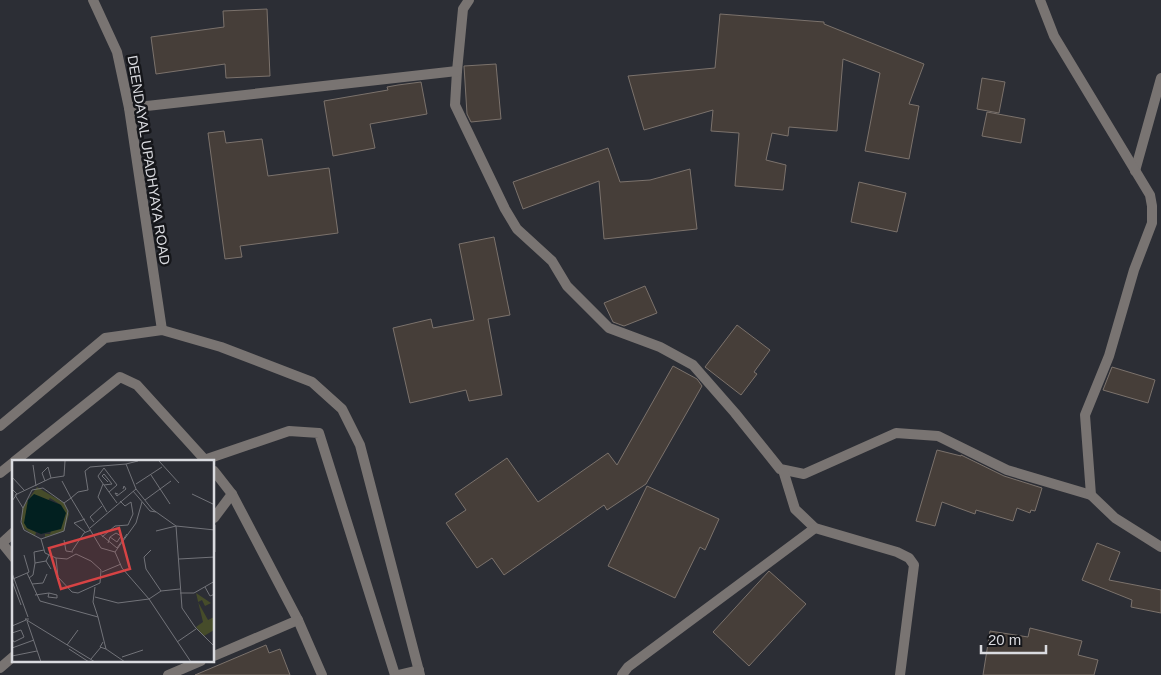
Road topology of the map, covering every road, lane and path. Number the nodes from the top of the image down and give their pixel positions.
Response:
1 (93, 0) edge
2 (469, 0) edge
3 (1040, 0) edge
4 (457, 71) junction
5 (1161, 78) edge
6 (129, 108) junction
7 (1135, 170) junction
8 (162, 330) junction
9 (0, 426) edge
10 (16, 460) edge
11 (205, 460) edge
12 (12, 464) edge
13 (784, 470) junction
14 (215, 472) edge
15 (0, 473) edge
16 (232, 494) junction
17 (1091, 495) junction
18 (215, 517) edge
19 (815, 528) junction
20 (12, 534) edge
21 (1161, 547) edge
22 (12, 556) edge
23 (298, 620) junction
24 (215, 656) edge
25 (12, 658) edge
26 (199, 662) edge
27 (0, 669) edge
28 (419, 672) edge
29 (168, 675) edge
30 (322, 675) edge
31 (396, 675) edge
32 (622, 675) edge
33 (900, 675) edge

1 - 6 street, DEENDAYAL UPADHYAYA ROAD
2 - 4 street
3 - 7 street
4 - 6 street
4 - 13 street
5 - 7 street
6 - 8 street, DEENDAYAL UPADHYAYA ROAD
7 - 17 street
8 - 9 street
8 - 28 street
10 - 11 street
11 - 31 street
12 - 15 street
13 - 17 street
13 - 19 street
14 - 16 street
16 - 18 street
16 - 23 street
17 - 21 street
19 - 32 street
19 - 33 street
20 - 22 street
23 - 24 street
23 - 30 street
25 - 27 street
26 - 29 street
28 - 31 street

